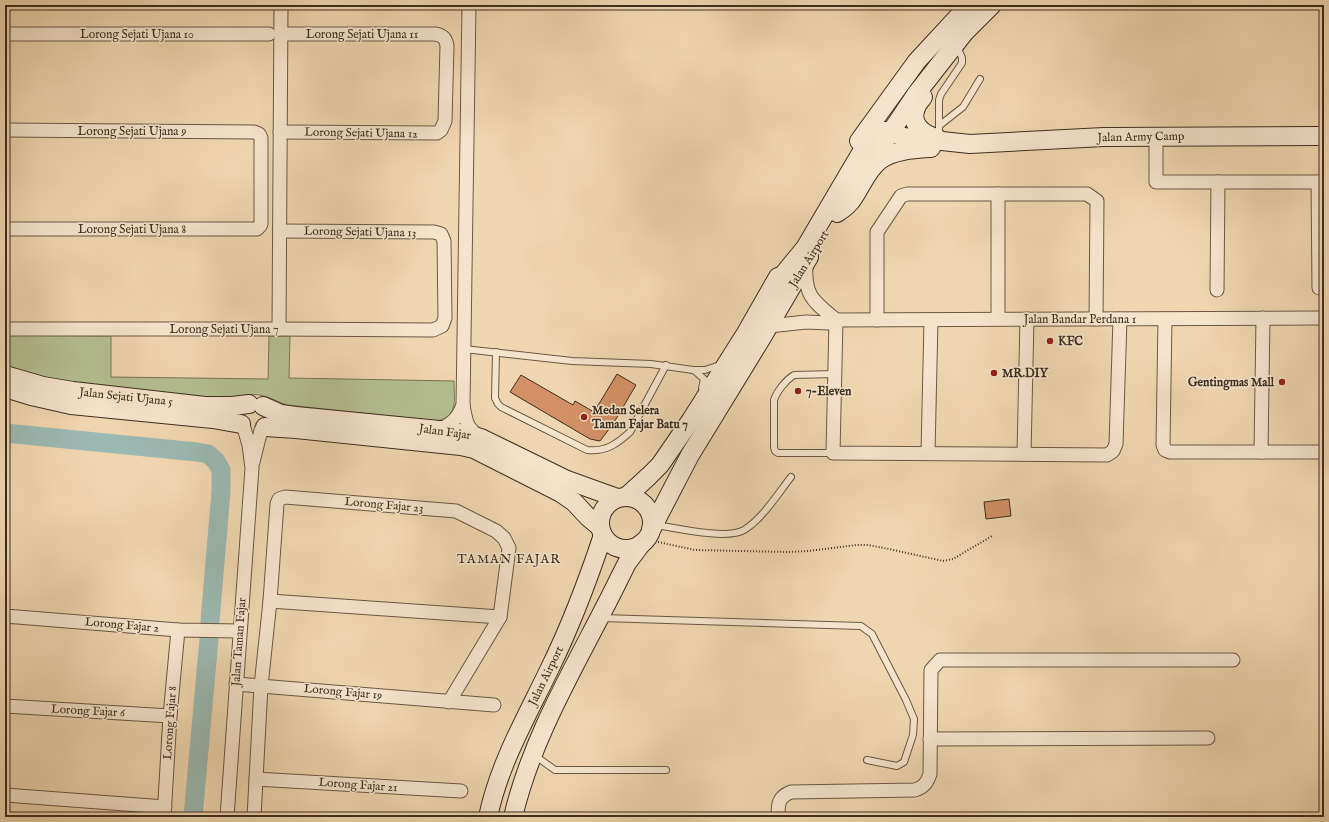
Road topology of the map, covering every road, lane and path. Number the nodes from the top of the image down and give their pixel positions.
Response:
1 (281, 5) edge
2 (469, 5) edge
3 (992, 5) edge
4 (969, 10) edge
5 (5, 34) edge
6 (275, 34) junction
7 (958, 48) junction
8 (980, 79) dead end
9 (5, 130) edge
10 (441, 130) joint
11 (280, 132) junction
12 (940, 132) junction
13 (889, 133) junction
14 (1156, 136) junction
15 (1324, 136) edge
16 (964, 143) junction
17 (1218, 182) junction
18 (1321, 182) edge
19 (998, 194) junction
20 (837, 213) junction
21 (258, 228) joint
22 (5, 229) edge
23 (280, 231) junction
24 (806, 260) junction
25 (773, 287) junction
26 (1319, 288) dead end
27 (1217, 290) dead end
28 (1165, 318) junction
29 (1263, 318) junction
30 (1324, 318) edge
31 (998, 319) junction
32 (1027, 319) junction
33 (1096, 319) junction
34 (1120, 319) junction
35 (836, 320) junction
36 (877, 320) junction
37 (931, 320) junction
38 (442, 326) joint
39 (769, 326) junction
40 (5, 329) edge
41 (279, 329) junction
42 (464, 349) junction
43 (496, 352) junction
44 (730, 357) junction
45 (666, 365) junction
46 (693, 370) junction
47 (835, 374) junction
48 (5, 375) edge
49 (5, 388) edge
50 (256, 405) junction
51 (463, 405) junction
52 (691, 420) junction
53 (253, 427) junction
54 (439, 430) junction
55 (481, 438) junction
56 (1261, 452) junction
57 (1324, 452) edge
58 (833, 453) junction
59 (928, 453) junction
60 (1024, 454) junction
61 (791, 477) dead end
62 (621, 498) junction
63 (602, 531) junction
64 (649, 534) junction
65 (992, 536) dead end
66 (270, 601) junction
67 (5, 616) edge
68 (500, 617) junction
69 (599, 618) junction
70 (178, 630) junction
71 (240, 631) junction
72 (1233, 660) dead end
73 (236, 684) junction
74 (261, 686) junction
75 (449, 702) junction
76 (494, 705) dead end
77 (5, 706) edge
78 (170, 716) junction
79 (1208, 738) dead end
80 (930, 739) junction
81 (533, 754) junction
82 (867, 760) dead end
83 (666, 770) dead end
84 (256, 779) junction
85 (461, 792) dead end
86 (5, 795) edge
87 (164, 812) edge
88 (227, 817) edge
89 (254, 817) edge
90 (488, 817) edge
91 (513, 817) edge
92 (778, 817) edge

1 - 6 street
2 - 42 street
3 - 4 main road, Jalan Airport
4 - 7 main road
4 - 13 main road, Jalan Airport
4 - 25 main road, Jalan Airport
5 - 6 street, Lorong Sejati Ujana 10
6 - 10 street, Lorong Sejati Ujana 11
6 - 11 street
7 - 12 lane
7 - 12 main road
8 - 12 lane
9 - 21 street, Lorong Sejati Ujana 9
10 - 11 street, Lorong Sejati Ujana 12
11 - 23 street
12 - 16 main road
13 - 16 main road
13 - 20 main road, Jalan Airport
13 - 25 main road
14 - 15 main road, Jalan Army Camp
14 - 16 main road, Jalan Army Camp
14 - 17 street
16 - 20 main road
17 - 18 street
17 - 27 street
18 - 26 street
19 - 31 street
19 - 33 street
19 - 36 street
20 - 24 main road, Jalan Airport
21 - 22 street, Lorong Sejati Ujana 8
23 - 38 street, Lorong Sejati Ujana 13
23 - 41 street
24 - 35 street
24 - 39 main road, Jalan Airport
25 - 44 main road, Jalan Airport
28 - 29 street, Jalan Bandar Perdana 1
28 - 34 street, Jalan Bandar Perdana 1
28 - 56 street
29 - 30 street, Jalan Bandar Perdana 1
29 - 56 street
31 - 32 street, Jalan Bandar Perdana 1
31 - 37 street, Jalan Bandar Perdana 1
32 - 33 street, Jalan Bandar Perdana 1
32 - 60 street
33 - 34 street, Jalan Bandar Perdana 1
34 - 60 street
35 - 36 street, Jalan Bandar Perdana 1
35 - 39 street, Jalan Bandar Perdana 1
35 - 47 street
36 - 37 street, Jalan Bandar Perdana 1
37 - 59 street
38 - 41 street, Lorong Sejati Ujana 7
39 - 64 main road, Jalan Airport
40 - 41 street, Lorong Sejati Ujana 7
42 - 43 lane
42 - 51 street
43 - 45 lane
43 - 45 lane
44 - 46 lane
44 - 52 main road, Jalan Airport
45 - 46 lane
46 - 52 lane
47 - 58 street
47 - 58 lane
48 - 50 main road, Jalan Sejati Ujana 5
49 - 53 main road, Jalan Sejati Ujana 5
50 - 53 main road
50 - 53 main road
50 - 54 main road, Jalan Fajar
51 - 54 street
51 - 55 street
52 - 62 main road, Jalan Airport
53 - 63 main road, Jalan Fajar
53 - 71 street, Jalan Taman Fajar
54 - 55 main road, Jalan Fajar
55 - 62 main road, Jalan Fajar
56 - 57 street
58 - 59 street
59 - 60 street
61 - 64 lane
62 - 63 main road
62 - 64 main road
63 - 64 main road
63 - 90 main road, Jalan Airport
64 - 65 path
64 - 69 main road, Jalan Airport
66 - 68 street
66 - 68 street, Lorong Fajar 23
66 - 74 street, Lorong Fajar 23
67 - 70 street, Lorong Fajar 2
68 - 75 street
69 - 81 main road, Jalan Airport
69 - 82 lane
70 - 71 street, Lorong Fajar 2
70 - 78 street, Lorong Fajar 8
71 - 73 street, Jalan Taman Fajar
72 - 80 street
73 - 74 street, Lorong Fajar 19
73 - 88 street, Jalan Taman Fajar
74 - 75 street, Lorong Fajar 19
74 - 84 street, Lorong Fajar 23
75 - 76 street, Lorong Fajar 19
77 - 78 street, Lorong Fajar 6
78 - 87 street, Lorong Fajar 8
79 - 80 street
80 - 92 street
81 - 83 lane
81 - 91 main road, Jalan Airport
84 - 85 street, Lorong Fajar 21
84 - 89 street, Lorong Fajar 23
86 - 87 street

